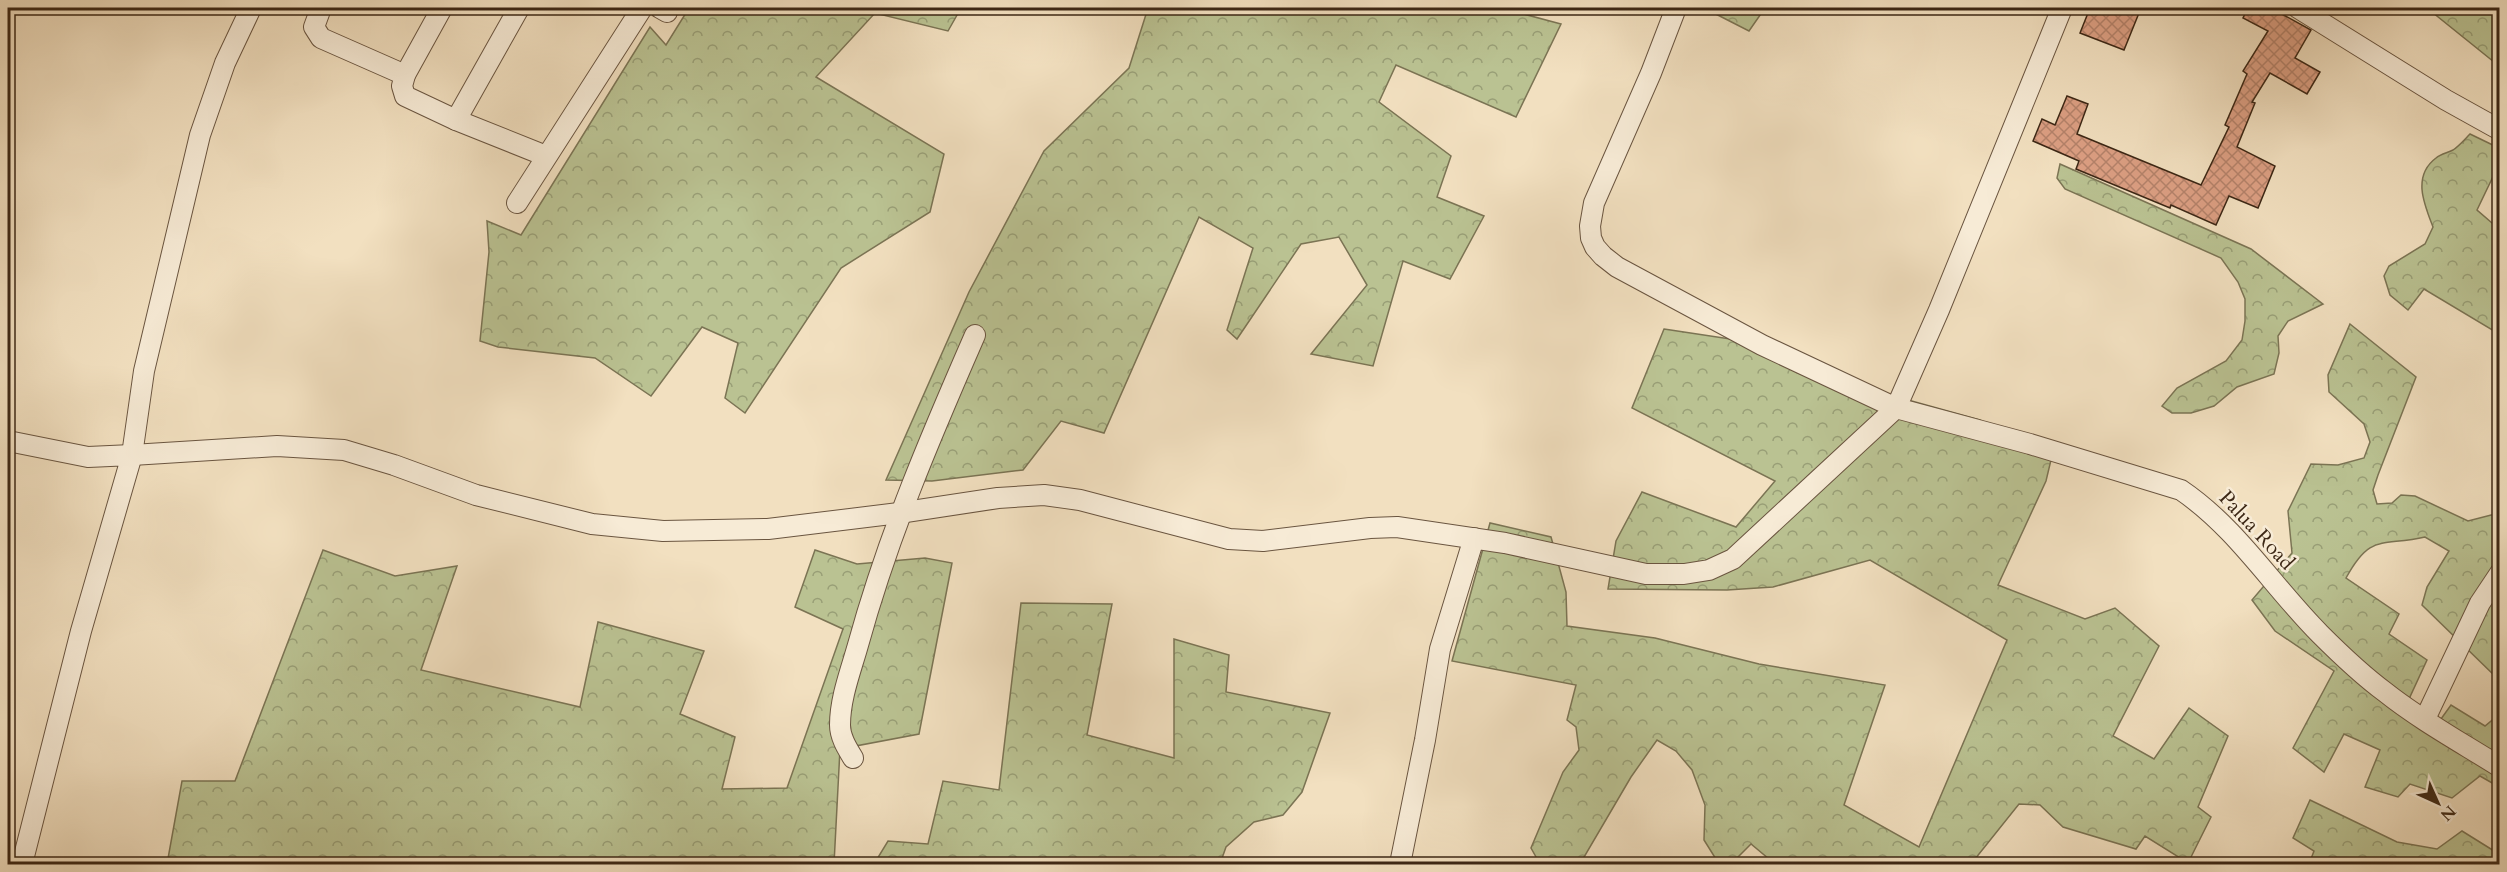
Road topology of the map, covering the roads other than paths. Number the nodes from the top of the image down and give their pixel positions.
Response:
1 (251, 8) edge
2 (321, 8) edge
3 (442, 8) edge
4 (519, 8) edge
5 (642, 8) edge
6 (1676, 8) edge
7 (2062, 8) edge
8 (2298, 8) edge
9 (405, 75) junction
10 (456, 120) junction
11 (2499, 130) edge
12 (546, 156) junction
13 (517, 203) dead end
14 (975, 335) dead end
15 (1896, 408) junction
16 (8, 441) edge
17 (132, 455) junction
18 (899, 513) junction
19 (1474, 538) junction
20 (2499, 573) edge
21 (2425, 719) junction
22 (853, 758) dead end
23 (2499, 767) edge
24 (22, 864) edge
25 (1400, 864) edge

1 - 17 street
2 - 9 street
3 - 9 street
4 - 10 street
5 - 12 street
6 - 15 street, Palua Road
7 - 15 street
8 - 11 street
9 - 10 street
10 - 12 street
12 - 13 street
14 - 18 street
15 - 19 street
15 - 21 street, Palua Road
16 - 17 street
17 - 18 street
17 - 24 street
18 - 19 street
18 - 22 street
19 - 25 street
20 - 21 street
21 - 23 street, Palua Road

